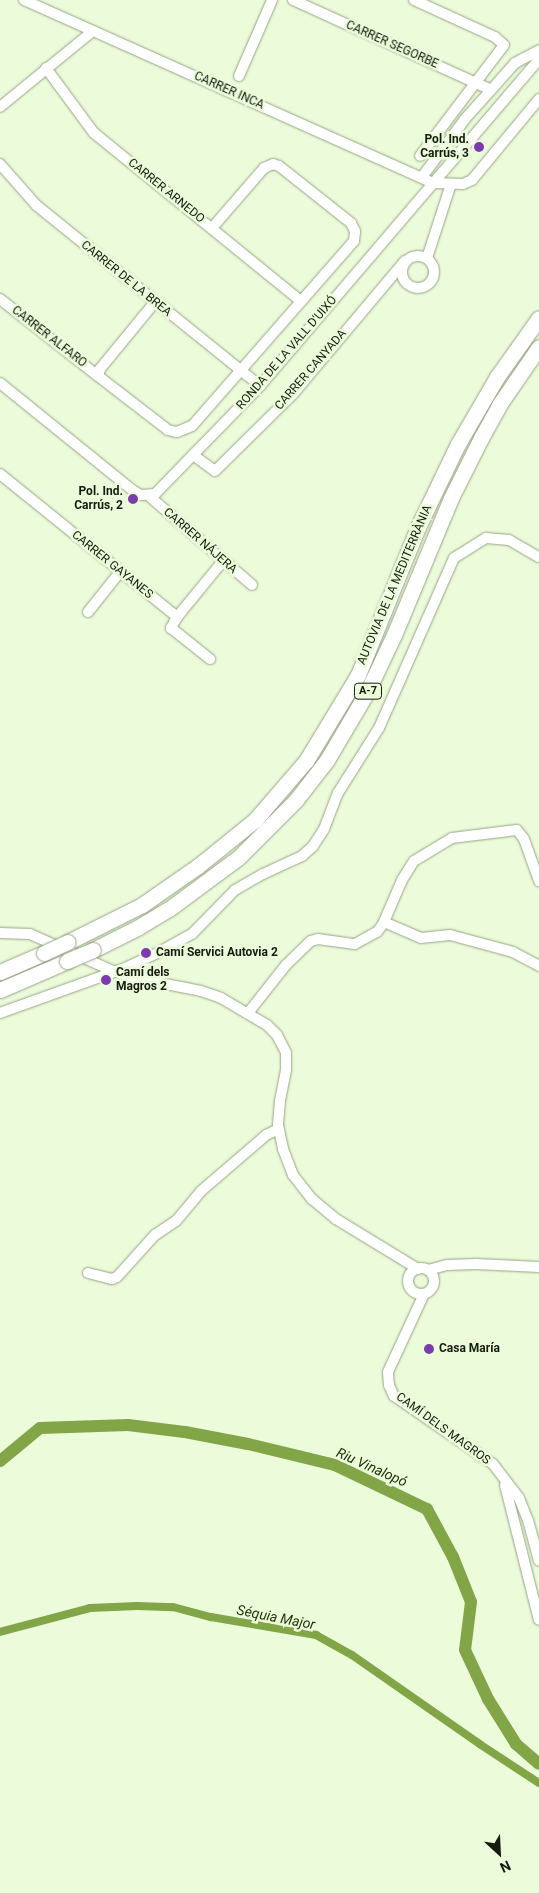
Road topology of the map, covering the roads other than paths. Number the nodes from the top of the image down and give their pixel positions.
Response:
1 (24, 0) edge
2 (272, 0) edge
3 (293, 0) edge
4 (414, 0) edge
5 (42, 4) edge
6 (93, 31) junction
7 (539, 50) edge
8 (538, 64) edge
9 (46, 68) junction
10 (240, 76) dead end
11 (476, 82) junction
12 (491, 90) junction
13 (539, 99) edge
14 (0, 107) edge
15 (420, 156) dead end
16 (0, 164) edge
17 (422, 178) junction
18 (434, 183) junction
19 (451, 184) junction
20 (212, 228) junction
21 (427, 258) junction
22 (405, 261) junction
23 (409, 286) junction
24 (380, 288) junction
25 (0, 299) edge
26 (301, 301) junction
27 (156, 302) junction
28 (539, 306) edge
29 (539, 318) edge
30 (539, 346) edge
31 (539, 364) edge
32 (239, 370) junction
33 (98, 376) junction
34 (0, 384) edge
35 (260, 386) junction
36 (466, 429) junction
37 (481, 438) junction
38 (193, 455) junction
39 (0, 474) edge
40 (149, 496) junction
41 (539, 557) edge
42 (223, 561) junction
43 (120, 572) junction
44 (252, 585) dead end
45 (88, 612) dead end
46 (176, 617) junction
47 (210, 659) dead end
48 (539, 881) edge
49 (384, 922) junction
50 (0, 933) edge
51 (539, 966) edge
52 (113, 971) junction
53 (0, 972) edge
54 (0, 990) edge
55 (0, 1013) edge
56 (248, 1013) junction
57 (278, 1129) junction
58 (394, 1255) junction
59 (457, 1266) junction
60 (539, 1267) edge
61 (423, 1270) junction
62 (88, 1273) dead end
63 (409, 1278) junction
64 (434, 1282) junction
65 (419, 1293) junction
66 (501, 1478) junction
67 (539, 1561) edge
68 (539, 1620) edge

1 - 5 street, CARRER INCA
2 - 10 street
3 - 11 street, CARRER SEGORBE
4 - 11 street
5 - 6 street, CARRER INCA
6 - 9 street
6 - 17 street, CARRER INCA
7 - 12 street
8 - 18 street, RONDA DE LA VALL D'UIXÓ
9 - 14 street
9 - 20 street, CARRER ARNEDO
11 - 12 street, CARRER SEGORBE
11 - 15 street
12 - 17 street
13 - 19 street, CARRER INCA
16 - 27 street, CARRER DE LA BREA
17 - 18 street, CARRER INCA
18 - 19 street, CARRER INCA
18 - 35 street, RONDA DE LA VALL D'UIXÓ
19 - 21 street
20 - 26 street, CARRER ARNEDO
20 - 26 street
21 - 22 street
21 - 23 street
22 - 23 street
22 - 24 street, CARRER CANYADA
23 - 24 street
24 - 38 street, CARRER CANYADA
25 - 33 street, CARRER ALFARO
26 - 32 street
27 - 32 street, CARRER DE LA BREA
27 - 33 street
28 - 36 highway
29 - 36 highway, AUTOVIA DE LA MEDITERRÀNIA / A-7
30 - 37 highway, AUTOVIA DE LA MEDITERRÀNIA / A-7
31 - 37 highway
32 - 33 street, CARRER ALFARO
32 - 35 street, CARRER DE LA BREA
34 - 40 street
35 - 38 street, RONDA DE LA VALL D'UIXÓ
36 - 53 highway, AUTOVIA DE LA MEDITERRÀNIA / A-7, bridge
37 - 54 highway, AUTOVIA DE LA MEDITERRÀNIA / A-7, bridge
38 - 40 street, RONDA DE LA VALL D'UIXÓ
39 - 43 street, CARRER GAYANES
40 - 42 street, CARRER NÁJERA
41 - 52 street
42 - 44 street, CARRER NÁJERA
42 - 46 street
43 - 45 street
43 - 46 street, CARRER GAYANES
46 - 47 street
48 - 49 street
49 - 51 street
49 - 56 street
50 - 52 street
52 - 55 street
52 - 56 street
56 - 57 street
57 - 58 street
57 - 62 street
58 - 61 street
58 - 63 street
59 - 60 street
59 - 61 street
59 - 64 street
61 - 63 street
61 - 64 street
63 - 65 street
64 - 65 street
65 - 66 street, CAMÍ DELS MAGROS
66 - 67 street, CAMÍ DELS MAGROS
66 - 68 street

